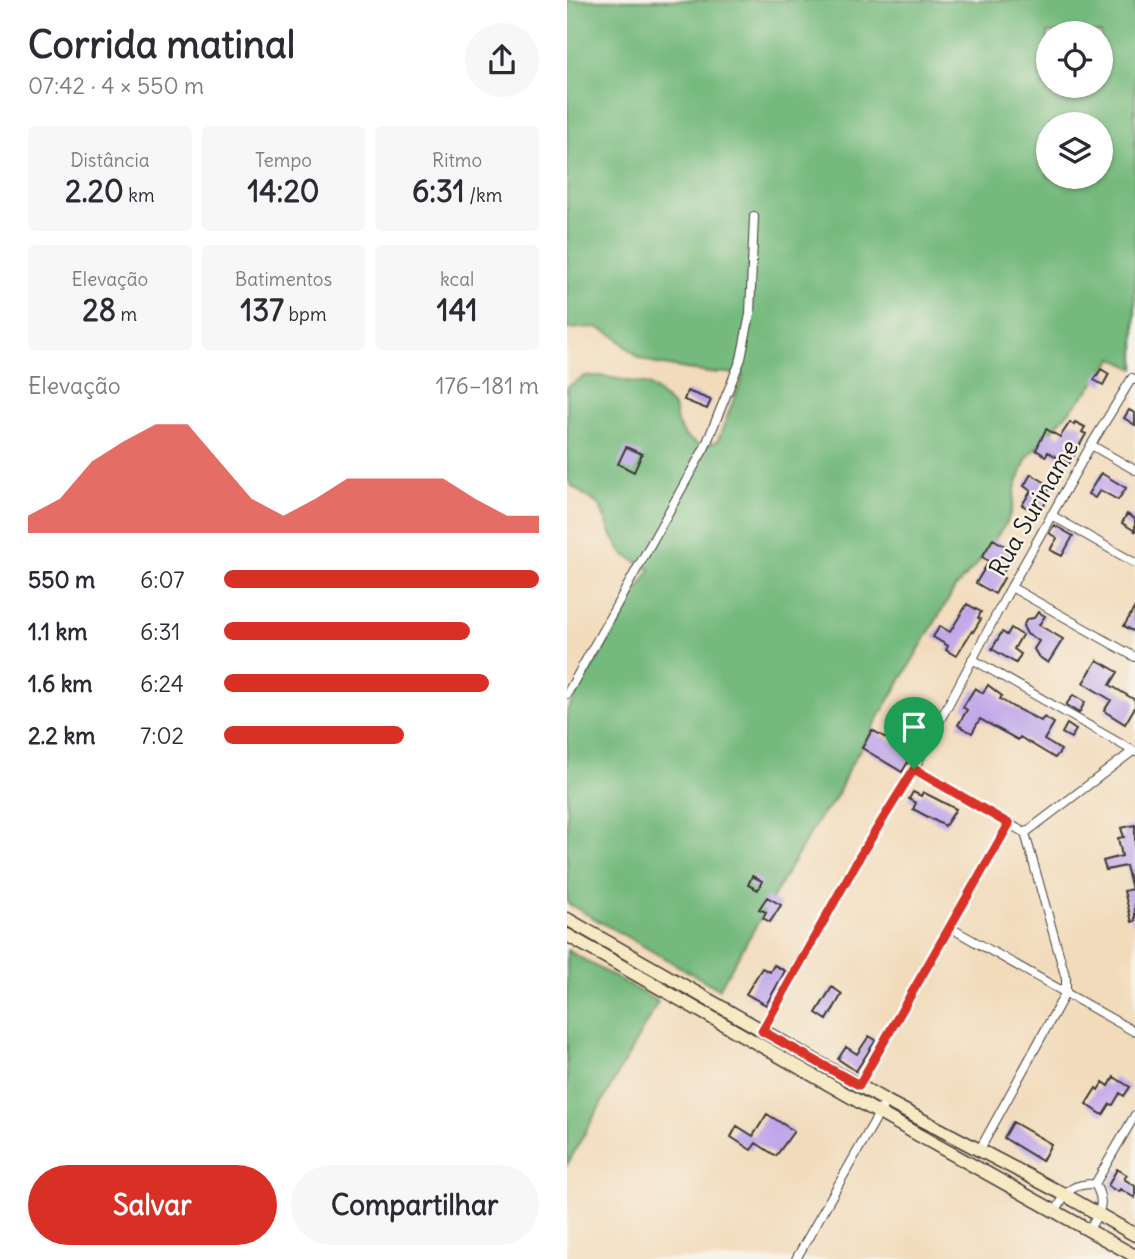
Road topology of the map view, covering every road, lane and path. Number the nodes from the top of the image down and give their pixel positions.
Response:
1 (754, 216) dead end
2 (1134, 379) edge
3 (1091, 445) junction
4 (1135, 470) edge
5 (1051, 515) junction
6 (1135, 563) edge
7 (1011, 587) junction
8 (1135, 657) edge
9 (972, 659) junction
10 (567, 694) edge
11 (1134, 751) edge
12 (914, 769) junction
13 (1009, 824) junction
14 (1025, 833) junction
15 (567, 919) edge
16 (949, 926) junction
17 (567, 935) edge
18 (1066, 992) junction
19 (762, 1031) junction
20 (1135, 1032) edge
21 (859, 1085) junction
22 (886, 1101) junction
23 (879, 1113) junction
24 (1135, 1115) edge
25 (979, 1150) junction
26 (1095, 1184) junction
27 (1065, 1195) junction
28 (1056, 1211) junction
29 (1099, 1214) junction
30 (1089, 1229) junction
31 (1135, 1235) edge
32 (1135, 1256) edge
33 (796, 1259) edge

1 - 10 street
2 - 3 street, Rua Suriname
3 - 4 street
3 - 5 street, Rua Suriname
5 - 6 street
5 - 7 street, Rua Suriname
7 - 8 street
7 - 9 street, Rua Suriname
9 - 11 street
9 - 12 street, Rua Suriname
11 - 14 street
12 - 13 street
12 - 19 street, Rua Suriname
13 - 14 street
13 - 16 street
14 - 18 street
15 - 19 main road
16 - 18 street
16 - 21 street
17 - 23 main road
18 - 20 street
18 - 25 street
19 - 21 main road
21 - 22 main road
22 - 23 street
22 - 25 main road
23 - 28 main road
23 - 33 street
24 - 26 street
25 - 27 main road
26 - 27 street
26 - 29 street
27 - 28 street
27 - 29 main road
28 - 30 main road
29 - 30 street
29 - 31 main road
30 - 32 main road

